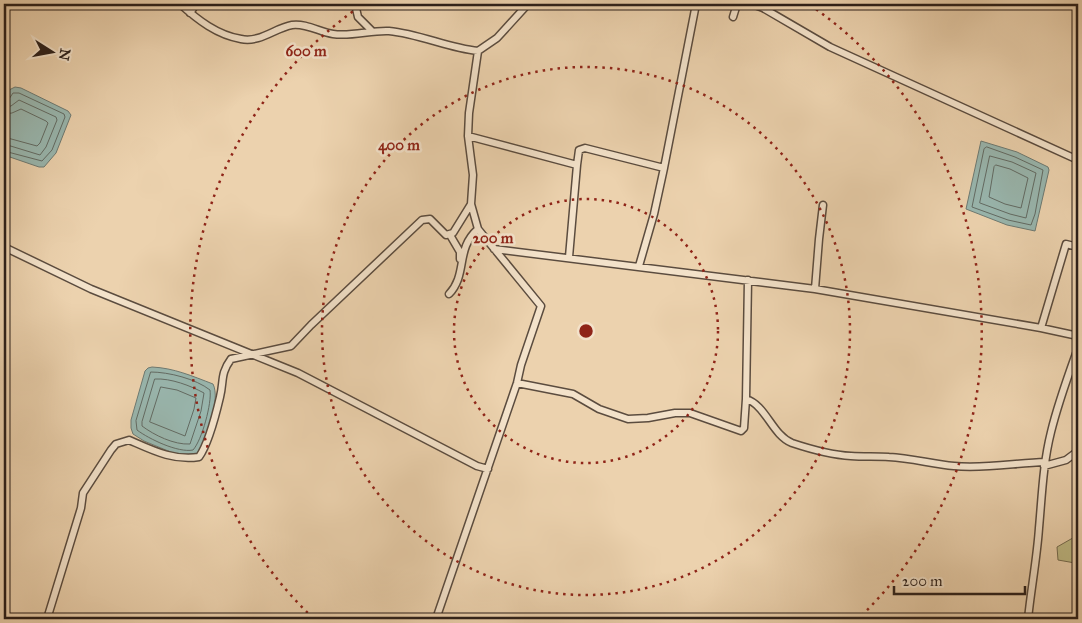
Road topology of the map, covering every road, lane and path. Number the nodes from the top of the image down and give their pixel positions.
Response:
1 (180, 4) edge
2 (196, 4) edge
3 (355, 4) edge
4 (528, 4) edge
5 (696, 4) edge
6 (737, 4) edge
7 (752, 4) edge
8 (190, 13) junction
9 (734, 17) dead end
10 (372, 31) junction
11 (478, 51) junction
12 (468, 136) junction
13 (1078, 160) edge
14 (576, 165) junction
15 (664, 168) junction
16 (471, 204) junction
17 (824, 205) dead end
18 (478, 229) junction
19 (450, 235) junction
20 (4, 247) edge
21 (1078, 247) edge
22 (494, 249) junction
23 (569, 257) junction
24 (639, 266) junction
25 (461, 270) junction
26 (748, 280) junction
27 (816, 289) junction
28 (453, 292) dead end
29 (1041, 328) junction
30 (1078, 336) edge
31 (1078, 348) edge
32 (252, 354) junction
33 (517, 383) junction
34 (746, 399) junction
35 (1078, 451) edge
36 (1044, 464) junction
37 (488, 469) junction
38 (47, 619) edge
39 (436, 619) edge
40 (1028, 619) edge

1 - 8 street
2 - 8 street
3 - 10 street
4 - 11 street
5 - 15 street
6 - 9 street
7 - 13 street
8 - 10 street
10 - 11 street
11 - 12 street
12 - 14 street
12 - 16 street
14 - 15 street
14 - 23 street
15 - 24 street
16 - 18 street
16 - 19 street
17 - 27 street
18 - 22 street
18 - 25 street
19 - 25 street
19 - 32 street
20 - 32 street
21 - 29 street
22 - 23 street
22 - 33 street
23 - 24 street
24 - 26 street
25 - 28 street
26 - 27 street
26 - 34 street
27 - 29 street
29 - 30 street
31 - 36 street
32 - 37 street
32 - 38 street
33 - 34 street
33 - 37 street
34 - 36 street
35 - 36 street
36 - 40 street
37 - 39 street

